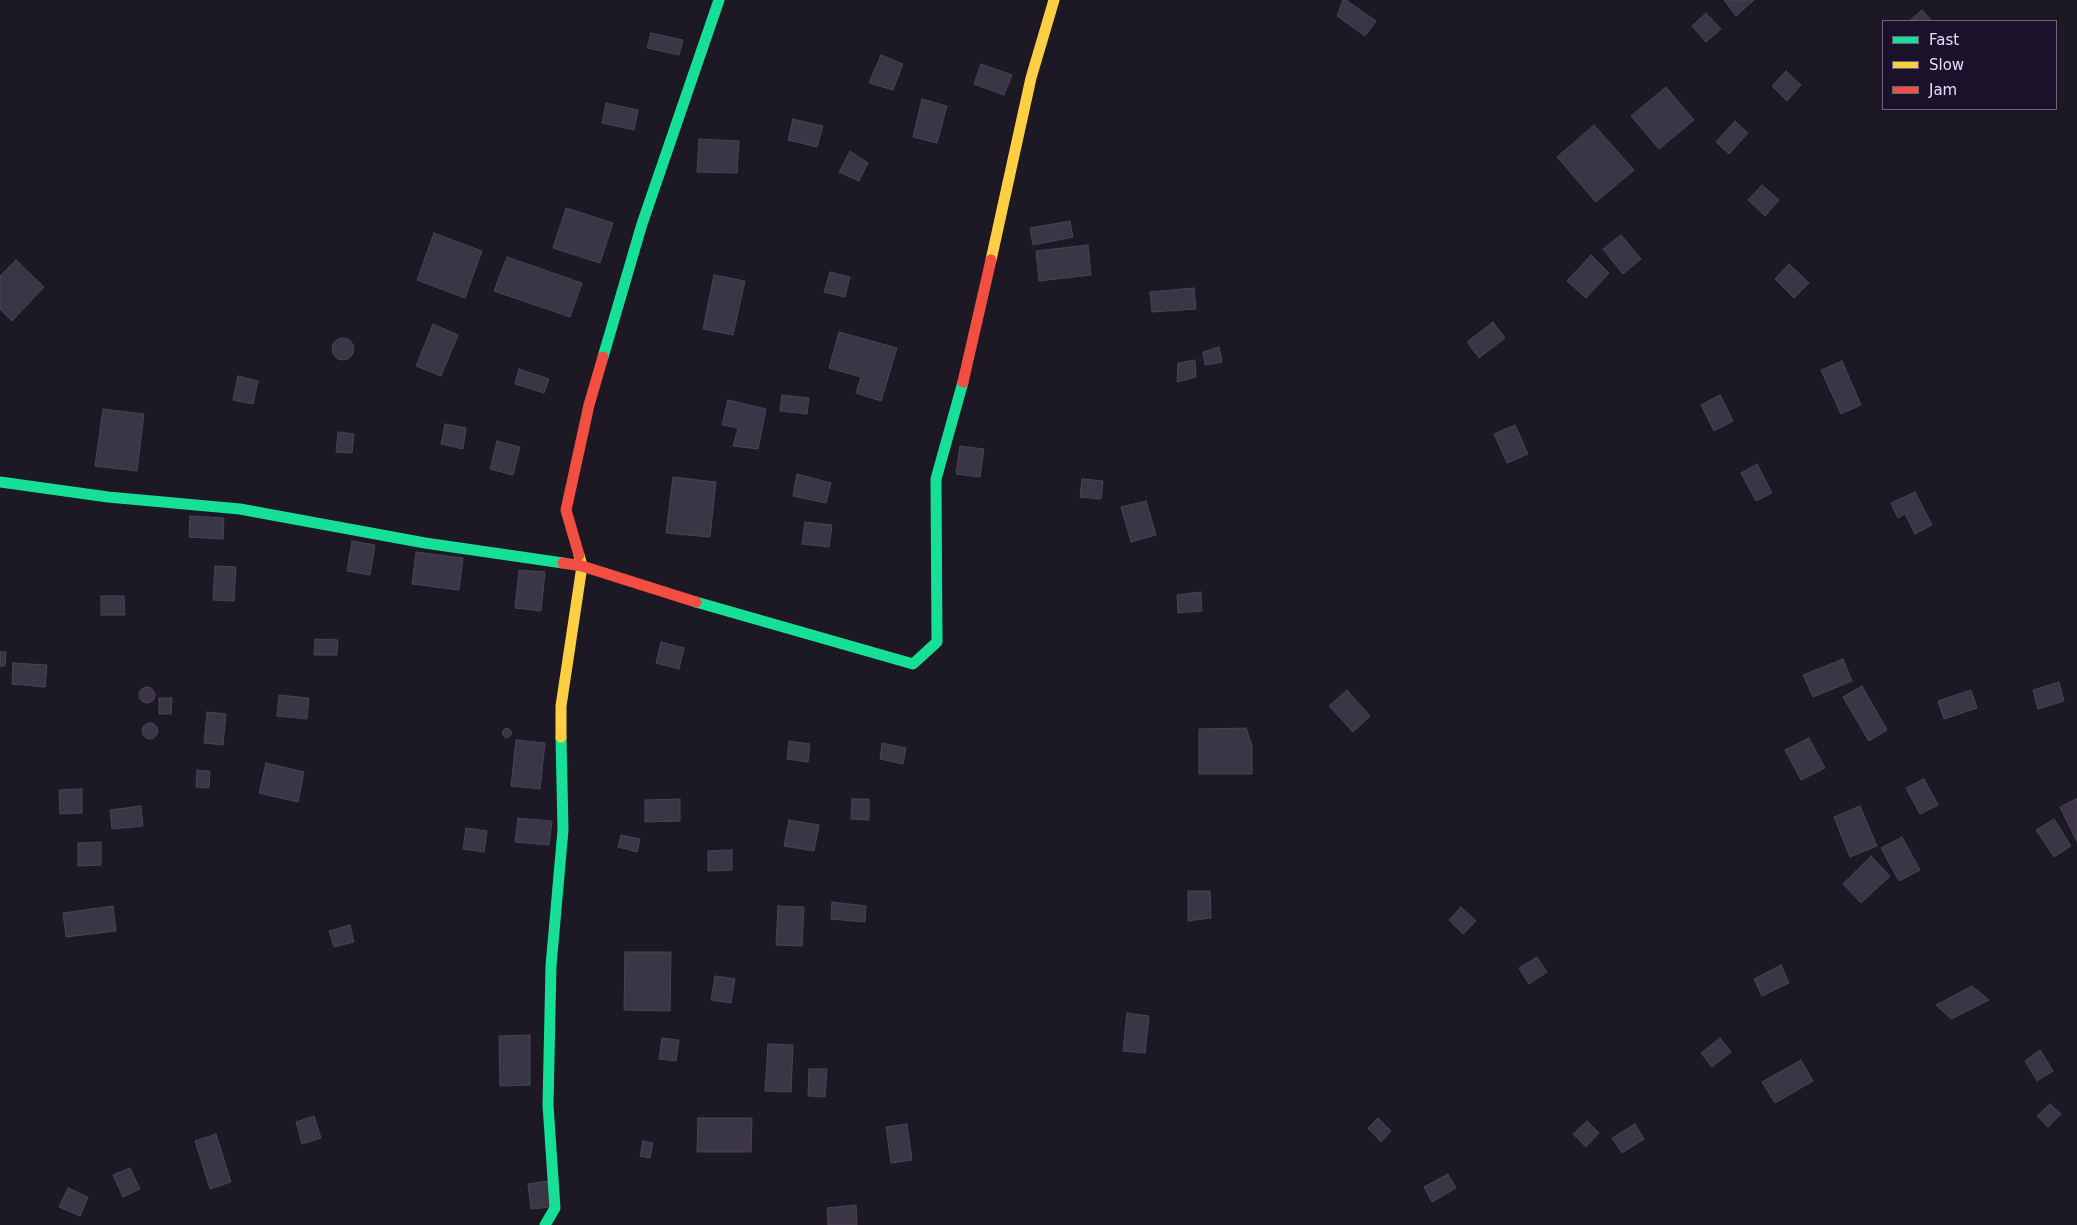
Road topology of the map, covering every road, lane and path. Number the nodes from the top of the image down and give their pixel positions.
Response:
1 (720, 0) edge
2 (1054, 0) edge
3 (0, 482) edge
4 (582, 566) junction
5 (545, 1225) edge

1 - 4 street
2 - 4 street
3 - 4 street
4 - 5 street

